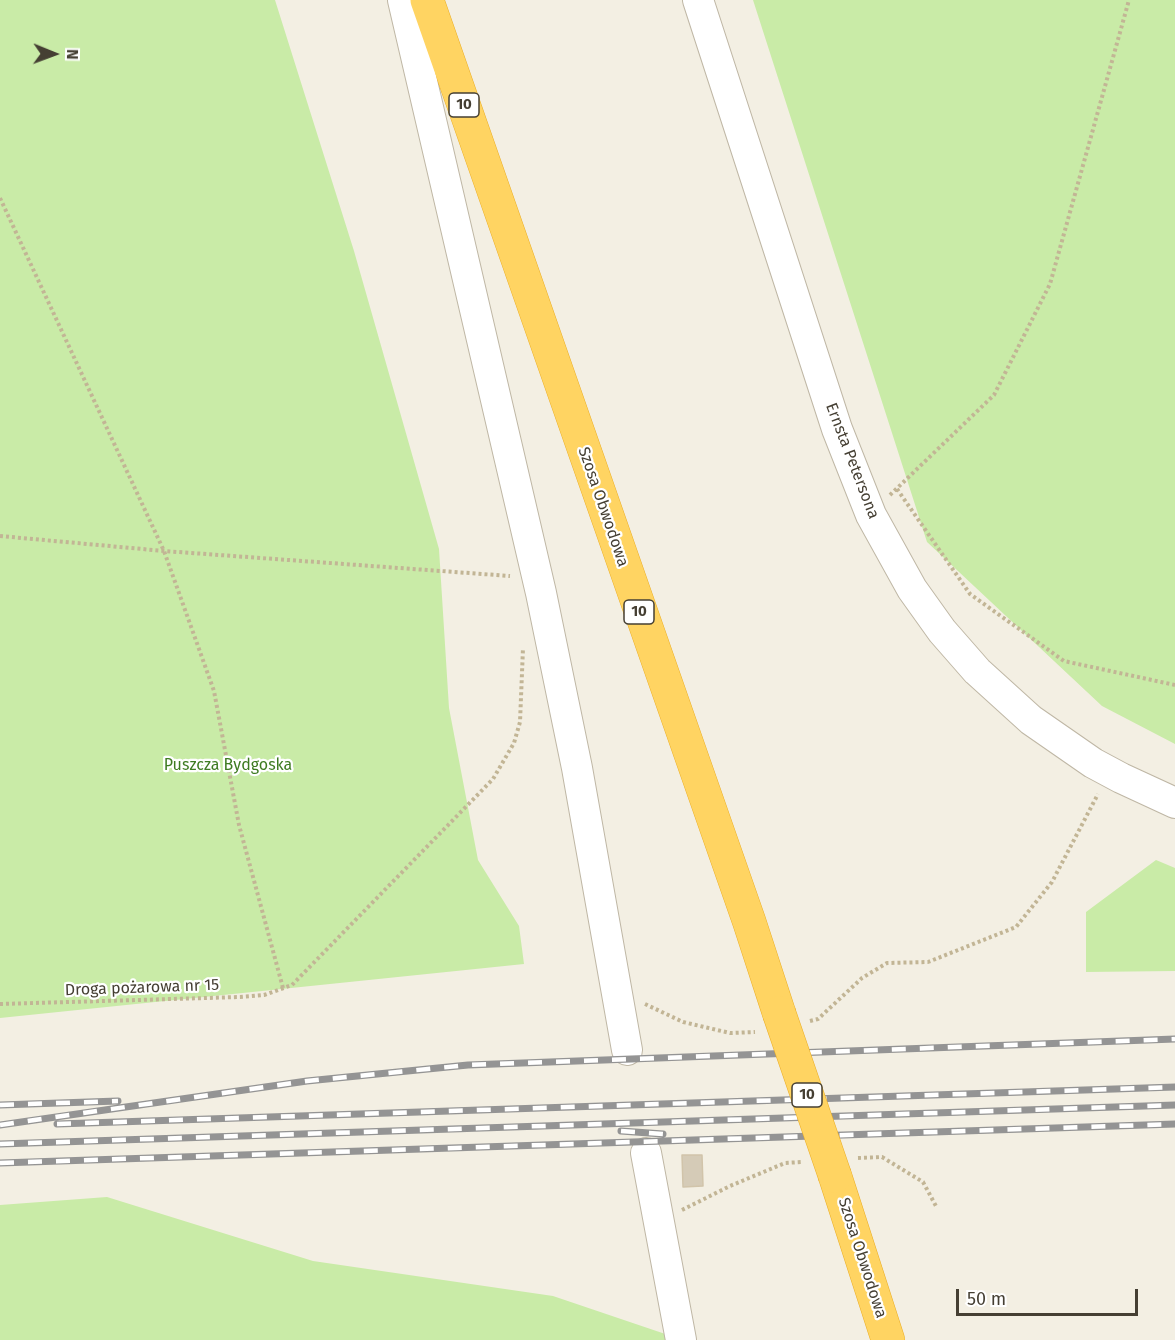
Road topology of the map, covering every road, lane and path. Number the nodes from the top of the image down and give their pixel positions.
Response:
1 (403, 0) edge
2 (427, 0) edge
3 (698, 0) edge
4 (1129, 0) edge
5 (0, 198) edge
6 (897, 489) junction
7 (872, 515) junction
8 (0, 536) edge
9 (164, 551) junction
10 (538, 578) junction
11 (523, 645) dead end
12 (1175, 685) edge
13 (1108, 771) junction
14 (1175, 803) edge
15 (616, 985) junction
16 (283, 988) junction
17 (0, 1004) edge
18 (783, 1022) junction
19 (627, 1050) dead end
20 (646, 1153) dead end
21 (807, 1161) dead end
22 (842, 1167) junction
23 (937, 1208) dead end
24 (660, 1227) junction
25 (681, 1340) edge
26 (888, 1340) edge

1 - 10 street
2 - 18 highway, Szosa Obwodowa / 10
3 - 7 street, Ernsta Petersona
4 - 6 path
5 - 9 path
6 - 7 path
6 - 12 path
7 - 13 street, Ernsta Petersona
8 - 9 path
9 - 10 path
9 - 16 path
10 - 15 street
11 - 16 path
13 - 14 street, Ernsta Petersona
13 - 18 path
15 - 18 path
15 - 19 street
16 - 17 path, Droga pożarowa nr 15
18 - 22 highway, 10, bridge
20 - 24 street
21 - 24 path
22 - 23 path
22 - 26 highway, Szosa Obwodowa / 10
24 - 25 street

